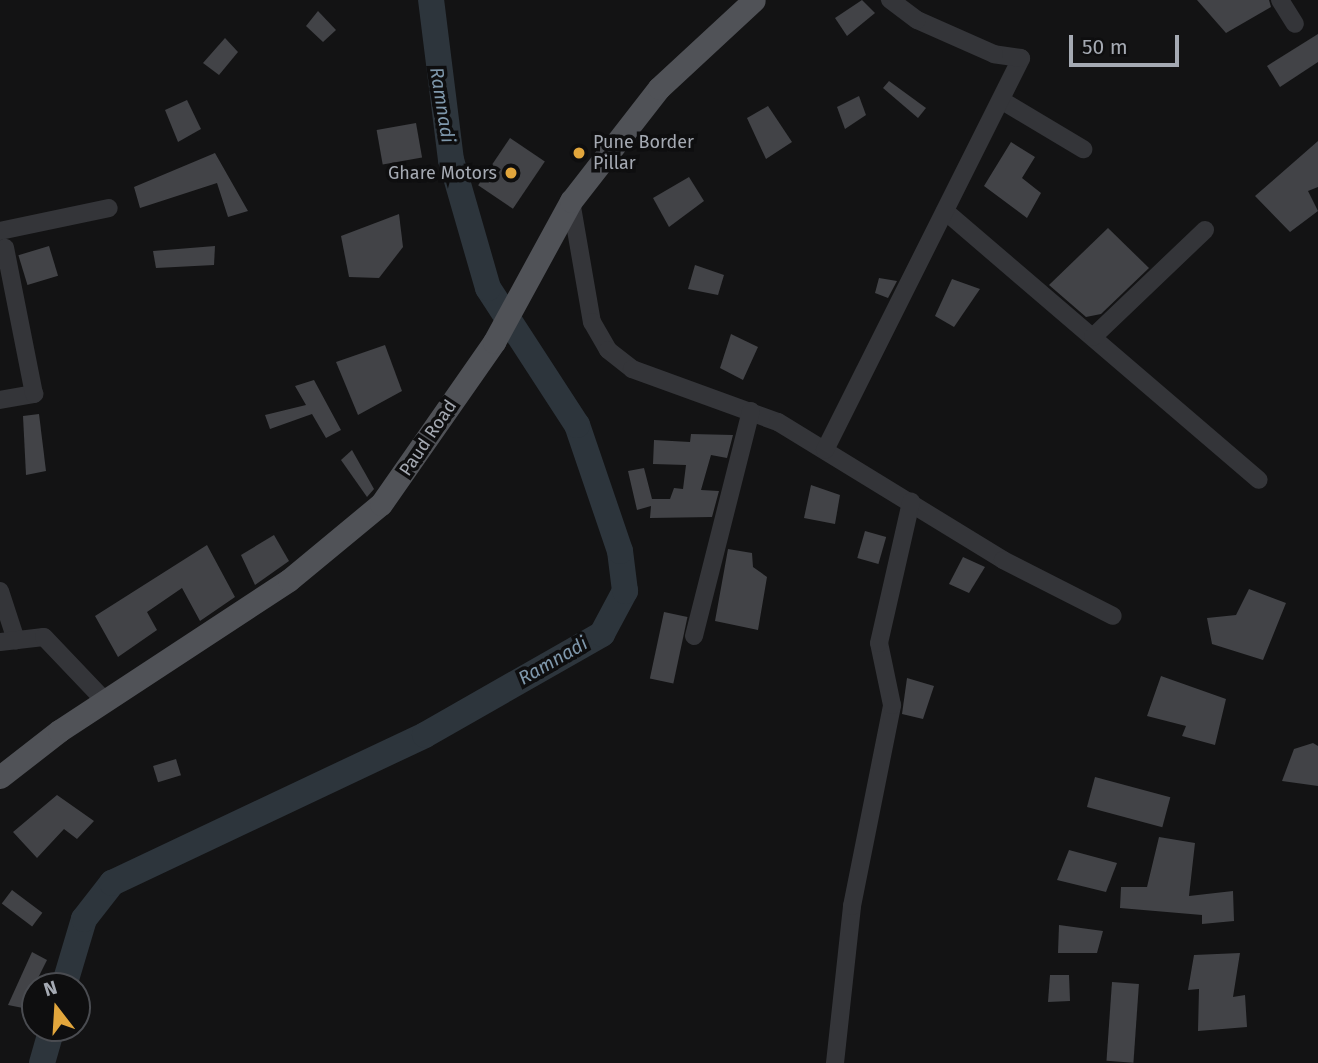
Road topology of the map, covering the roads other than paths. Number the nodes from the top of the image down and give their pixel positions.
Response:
1 (754, 0) edge
2 (890, 0) edge
3 (1280, 0) edge
4 (1295, 24) dead end
5 (1001, 100) junction
6 (1083, 149) dead end
7 (571, 201) junction
8 (109, 208) dead end
9 (944, 211) junction
10 (1205, 230) dead end
11 (2, 240) edge
12 (1093, 338) junction
13 (0, 400) edge
14 (751, 411) junction
15 (825, 450) junction
16 (1259, 480) dead end
17 (911, 502) junction
18 (0, 591) edge
19 (1113, 616) dead end
20 (694, 636) dead end
21 (8, 641) edge
22 (104, 700) junction
23 (0, 777) edge
24 (835, 1063) edge

1 - 7 main road, Paud Road
2 - 5 street
3 - 4 street
5 - 6 street
5 - 9 street
7 - 14 street
7 - 22 main road, Paud Road
8 - 11 street
9 - 12 street
9 - 15 street
10 - 12 street
11 - 13 street
12 - 16 street
14 - 15 street
14 - 20 street
15 - 17 street
17 - 19 street
17 - 24 street
18 - 21 street
21 - 22 street
22 - 23 main road, Paud Road

